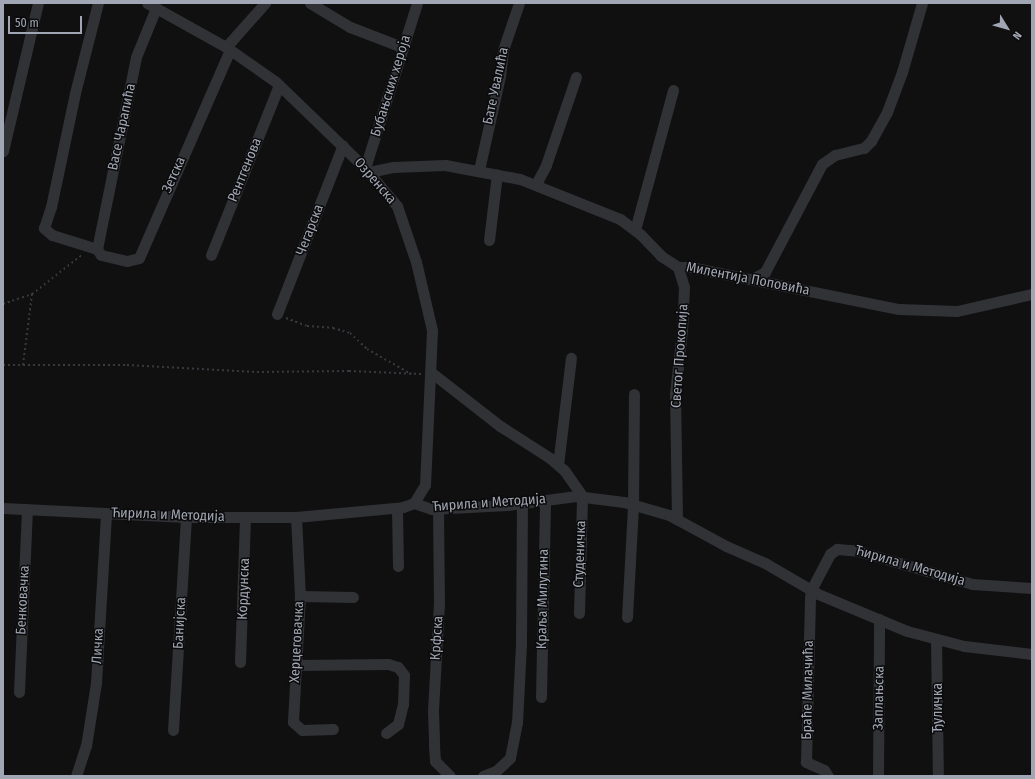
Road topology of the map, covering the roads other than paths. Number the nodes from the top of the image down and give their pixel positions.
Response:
1 (38, 3) edge
2 (98, 3) edge
3 (265, 3) edge
4 (310, 3) edge
5 (417, 3) edge
6 (519, 3) edge
7 (922, 3) edge
8 (152, 6) edge
9 (402, 47) junction
10 (228, 49) junction
11 (576, 76) dead end
12 (279, 85) junction
13 (673, 90) dead end
14 (343, 146) junction
15 (3, 151) edge
16 (367, 170) junction
17 (479, 170) junction
18 (497, 174) junction
19 (536, 184) junction
20 (636, 230) junction
21 (489, 240) dead end
22 (94, 248) junction
23 (211, 255) dead end
24 (678, 267) junction
25 (752, 279) junction
26 (1032, 294) edge
27 (277, 314) road end
28 (571, 358) dead end
29 (432, 372) junction
30 (634, 394) dead end
31 (558, 465) junction
32 (582, 496) junction
33 (545, 501) junction
34 (414, 503) junction
35 (522, 504) junction
36 (633, 505) junction
37 (3, 508) edge
38 (438, 508) junction
39 (27, 509) junction
40 (397, 509) junction
41 (106, 513) junction
42 (186, 517) junction
43 (245, 517) junction
44 (296, 517) junction
45 (677, 519) junction
46 (398, 566) dead end
47 (1032, 588) edge
48 (811, 590) junction
49 (300, 596) junction
50 (353, 597) dead end
51 (579, 613) dead end
52 (627, 617) dead end
53 (879, 619) junction
54 (936, 640) junction
55 (1032, 654) edge
56 (240, 662) dead end
57 (296, 665) junction
58 (19, 692) dead end
59 (542, 697) dead end
60 (334, 729) dead end
61 (173, 730) dead end
62 (386, 733) dead end
63 (76, 776) edge
64 (450, 776) edge
65 (474, 776) edge
66 (478, 776) edge
67 (483, 776) edge
68 (828, 776) edge
69 (878, 776) edge
70 (938, 776) edge

1 - 15 street
2 - 22 street
3 - 10 street
4 - 9 street
5 - 9 street, Бубањских хероја
6 - 17 street, Бате Увалића
7 - 25 street
8 - 10 street, Озренска
8 - 22 street, Васе Чарапића
9 - 16 street, Бубањских хероја
10 - 12 street, Озренска
10 - 22 street, Зетска
11 - 19 street
12 - 14 street, Озренска
12 - 23 street, Рентгенова
13 - 20 street
14 - 16 street, Озренска
14 - 27 street, Чегарска
16 - 17 street, Милентија Поповића
16 - 29 street, Озренска
17 - 18 street, Милентија Поповића
18 - 19 street, Милентија Поповића
18 - 21 street
19 - 20 street, Милентија Поповића
20 - 24 street, Милентија Поповића
24 - 25 street, Милентија Поповића
24 - 45 street, Светог Прокопија
25 - 26 street, Милентија Поповића
28 - 31 street
29 - 31 street
29 - 34 street, Озренска
30 - 36 street
31 - 32 street
32 - 33 street, Ћирила и Методија
32 - 36 street, Ћирила и Методија
32 - 51 street, Студеничка
33 - 35 street, Ћирила и Методија
33 - 59 street, Краља Милутина
34 - 38 street, Ћирила и Методија
34 - 40 street, Ћирила и Методија
35 - 38 street, Ћирила и Методија
35 - 67 street
36 - 45 street, Ћирила и Методија
36 - 52 street
37 - 39 street, Ћирила и Методија
38 - 64 street, Крфска
39 - 41 street, Ћирила и Методија
39 - 58 street, Бенковачка
40 - 44 street, Ћирила и Методија
40 - 46 street
41 - 42 street, Ћирила и Методија
41 - 63 street, Личка
42 - 43 street, Ћирила и Методија
42 - 61 street, Банијска
43 - 44 street, Ћирила и Методија
43 - 56 street, Кордунска
44 - 49 street, Херцеговачка
45 - 48 street, Ћирила и Методија
47 - 48 street, Ћирила и Методија
48 - 53 street, Ћирила и Методија
48 - 68 street, Браће Милачића
49 - 50 street
49 - 57 street, Херцеговачка
53 - 54 street, Ћирила и Методија
53 - 69 street, Заплањска
54 - 55 street, Ћирила и Методија
54 - 70 street, Ђуличка
57 - 60 street, Херцеговачка
57 - 62 street
65 - 66 street

